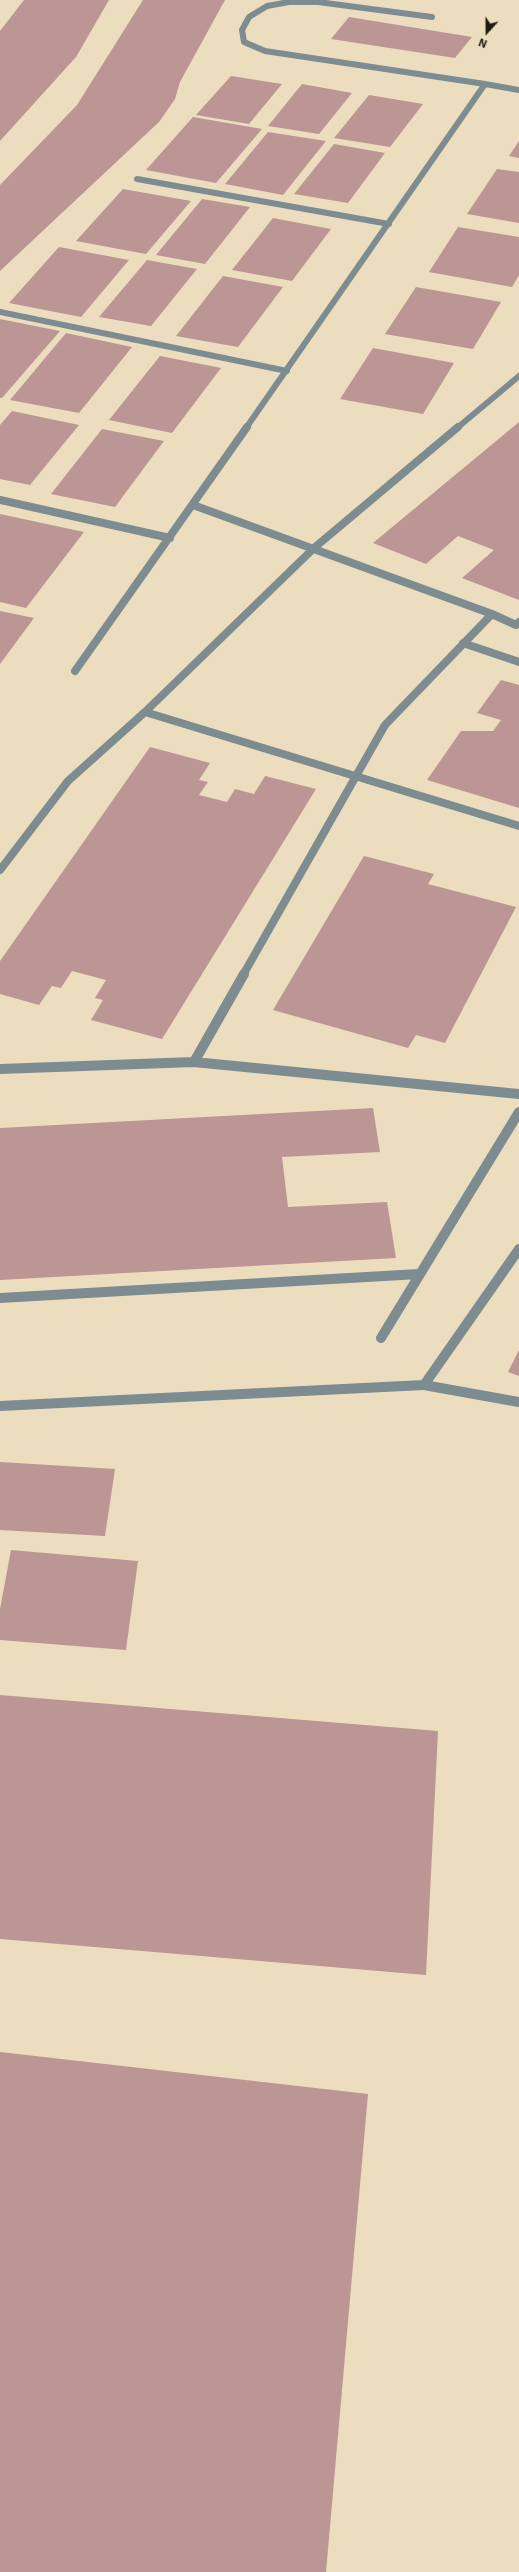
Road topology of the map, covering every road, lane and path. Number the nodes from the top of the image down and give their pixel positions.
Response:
1 (432, 17) dead end
2 (485, 84) junction
3 (519, 90) edge
4 (137, 179) dead end
5 (389, 224) junction
6 (0, 312) edge
7 (287, 371) junction
8 (519, 376) edge
9 (0, 500) edge
10 (193, 505) junction
11 (170, 538) junction
12 (314, 548) junction
13 (492, 614) junction
14 (519, 622) edge
15 (463, 643) junction
16 (519, 662) edge
17 (75, 671) dead end
18 (145, 712) junction
19 (355, 775) junction
20 (519, 826) edge
21 (0, 870) edge
22 (194, 1062) junction
23 (0, 1069) edge
24 (519, 1094) edge
25 (519, 1112) edge
26 (519, 1249) edge
27 (419, 1274) junction
28 (0, 1298) edge
29 (381, 1338) dead end
30 (424, 1385) junction
31 (519, 1402) edge
32 (0, 1406) edge

1 - 2 street
2 - 3 street
2 - 5 street
4 - 5 street
5 - 7 street
6 - 7 street
7 - 10 street
8 - 12 street
9 - 11 street
10 - 11 street
10 - 12 street
11 - 17 street
12 - 13 street
12 - 18 street
13 - 14 street
13 - 15 street
15 - 16 street
15 - 19 street
18 - 19 street
18 - 21 street
19 - 20 street
19 - 22 street
22 - 23 street
22 - 24 street
25 - 27 street
26 - 30 street
27 - 28 street
27 - 29 street
30 - 31 street
30 - 32 street

